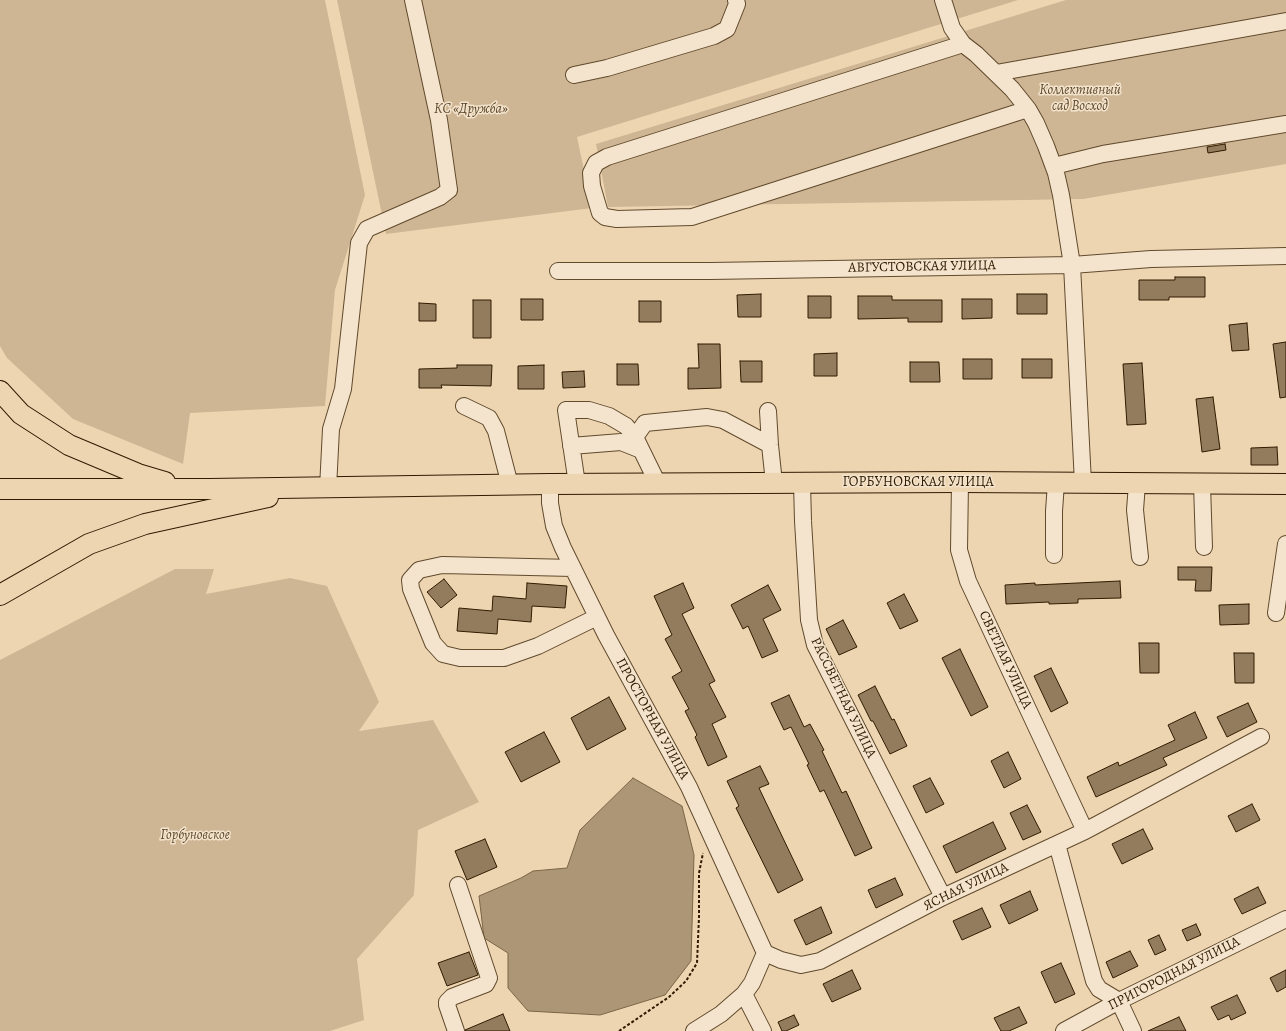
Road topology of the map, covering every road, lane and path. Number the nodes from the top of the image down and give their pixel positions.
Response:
1 (413, 0) edge
2 (943, 0) edge
3 (741, 1) edge
4 (1286, 21) edge
5 (964, 44) junction
6 (996, 73) junction
7 (574, 75) dead end
8 (1028, 109) junction
9 (1286, 124) edge
10 (1054, 166) junction
11 (1286, 256) edge
12 (1072, 264) junction
13 (558, 271) dead end
14 (0, 391) edge
15 (464, 406) dead end
16 (768, 411) dead end
17 (638, 443) junction
18 (770, 445) junction
19 (571, 446) junction
20 (960, 482) junction
21 (774, 483) junction
22 (802, 483) junction
23 (1056, 483) junction
24 (1083, 483) junction
25 (550, 484) junction
26 (577, 484) junction
27 (658, 484) junction
28 (1137, 484) junction
29 (1202, 484) junction
30 (1286, 484) edge
31 (510, 485) junction
32 (318, 488) junction
33 (0, 489) edge
34 (209, 489) junction
35 (1286, 544) edge
36 (1204, 547) dead end
37 (1054, 555) dead end
38 (1140, 557) dead end
39 (573, 568) junction
40 (0, 595) edge
41 (1276, 613) dead end
42 (597, 617) junction
43 (1261, 737) dead end
44 (708, 830) junction
45 (1085, 831) junction
46 (1057, 844) junction
47 (458, 885) dead end
48 (944, 897) junction
49 (1286, 919) edge
50 (765, 952) junction
51 (744, 994) junction
52 (1119, 1001) junction
53 (456, 1031) edge
54 (619, 1031) edge
55 (694, 1031) edge
56 (763, 1031) edge
57 (1064, 1031) edge
58 (1133, 1031) edge

1 - 32 street
2 - 5 street
3 - 7 street
4 - 6 street
5 - 6 street
5 - 8 street
6 - 8 street
8 - 10 street
9 - 10 street
10 - 12 street
11 - 12 street, АВГУСТОВСКАЯ УЛИЦА
12 - 13 street, АВГУСТОВСКАЯ УЛИЦА
12 - 24 street
14 - 34 main road
15 - 31 street
16 - 18 street
17 - 18 street
17 - 19 street
17 - 19 street
17 - 27 street
18 - 21 street
19 - 26 street
20 - 22 main road, ГОРБУНОВСКАЯ УЛИЦА
20 - 23 main road, ГОРБУНОВСКАЯ УЛИЦА
20 - 45 street, СВЕТЛАЯ УЛИЦА
21 - 22 main road, ГОРБУНОВСКАЯ УЛИЦА
21 - 27 main road, ГОРБУНОВСКАЯ УЛИЦА
22 - 48 street, РАССВЕТНАЯ УЛИЦА
23 - 24 main road, ГОРБУНОВСКАЯ УЛИЦА
23 - 37 street
24 - 28 main road, ГОРБУНОВСКАЯ УЛИЦА
25 - 26 main road, ГОРБУНОВСКАЯ УЛИЦА
25 - 31 main road, ГОРБУНОВСКАЯ УЛИЦА
25 - 39 street, ПРОСТОРНАЯ УЛИЦА
26 - 27 main road, ГОРБУНОВСКАЯ УЛИЦА
28 - 29 main road, ГОРБУНОВСКАЯ УЛИЦА
28 - 38 street
29 - 30 main road, ГОРБУНОВСКАЯ УЛИЦА
29 - 36 street
31 - 32 main road, ГОРБУНОВСКАЯ УЛИЦА
32 - 34 main road
32 - 40 main road
33 - 34 main road
35 - 41 street
39 - 42 street, ПРОСТОРНАЯ УЛИЦА
39 - 42 street
42 - 44 street, ПРОСТОРНАЯ УЛИЦА
43 - 45 street, ЯСНАЯ УЛИЦА
44 - 50 street, ПРОСТОРНАЯ УЛИЦА
44 - 54 path
45 - 46 street, ЯСНАЯ УЛИЦА
46 - 48 street, ЯСНАЯ УЛИЦА
46 - 52 street
47 - 53 street
48 - 50 street, ЯСНАЯ УЛИЦА
49 - 52 street, ПРИГОРОДНАЯ УЛИЦА
50 - 51 street
51 - 55 street
51 - 56 street
52 - 57 street, ПРИГОРОДНАЯ УЛИЦА
52 - 58 street

